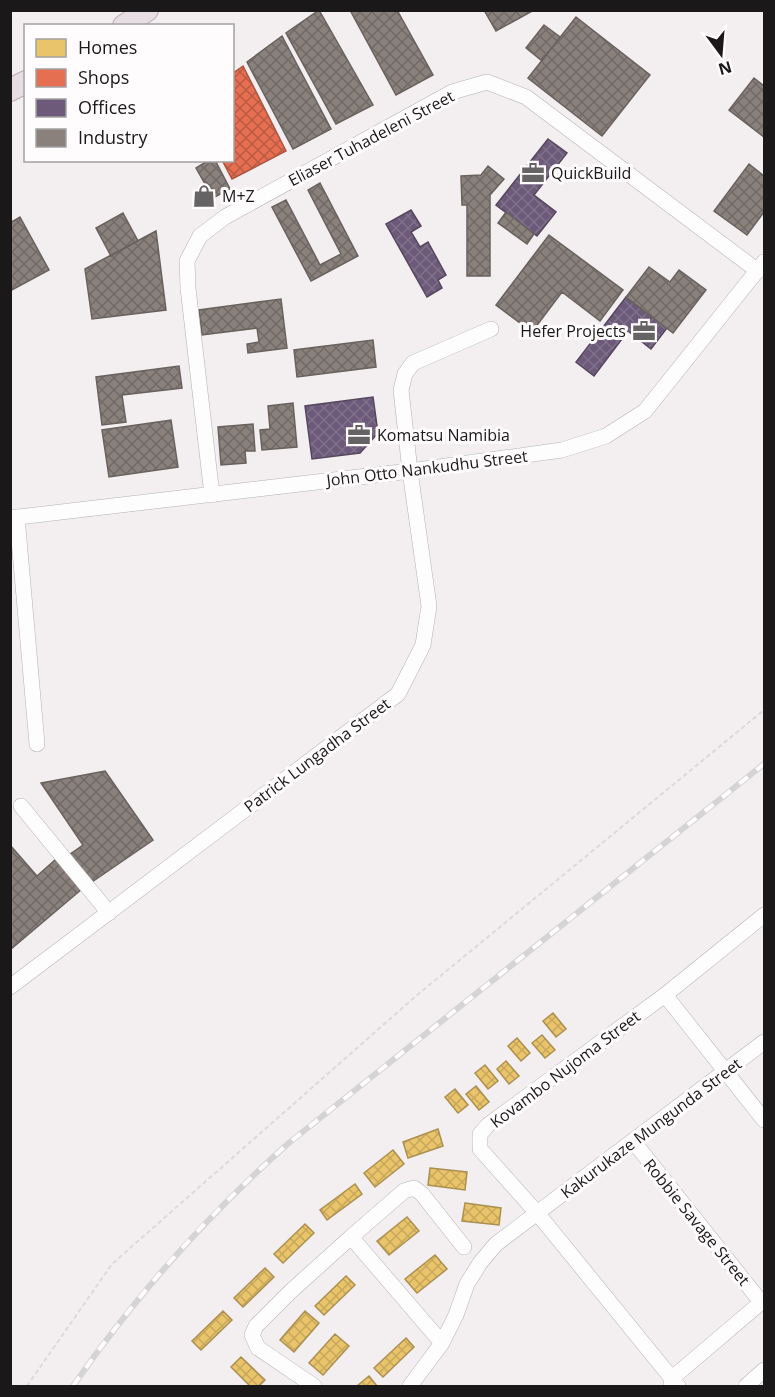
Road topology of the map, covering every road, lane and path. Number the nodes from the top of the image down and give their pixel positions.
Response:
1 (147, 10) edge
2 (127, 24) edge
3 (24, 83) edge
4 (10, 90) edge
5 (761, 267) edge
6 (491, 329) dead end
7 (410, 471) junction
8 (212, 495) junction
9 (14, 517) edge
10 (765, 710) edge
11 (37, 744) dead end
12 (21, 806) dead end
13 (109, 913) junction
14 (765, 915) edge
15 (11, 985) edge
16 (665, 994) junction
17 (765, 1042) edge
18 (726, 1072) junction
19 (765, 1120) edge
20 (633, 1142) junction
21 (538, 1214) junction
22 (351, 1237) junction
23 (464, 1247) dead end
24 (763, 1301) edge
25 (442, 1343) junction
26 (765, 1370) edge
27 (674, 1384) edge
28 (27, 1386) edge
29 (314, 1386) edge
30 (410, 1386) edge
31 (746, 1386) edge

1 - 2 highway
3 - 4 highway
5 - 7 street, John Otto Nankudhu Street
5 - 8 street, Eliaser Tuhadeleni Street
6 - 7 street, Patrick Lungadha Street
7 - 8 street, John Otto Nankudhu Street
7 - 13 street, Patrick Lungadha Street
8 - 9 street, John Otto Nankudhu Street
9 - 11 street
10 - 28 path
12 - 13 street
13 - 15 street, Patrick Lungadha Street
14 - 16 street, Kovambo Nujoma Street
16 - 18 street
16 - 21 street, Kovambo Nujoma Street
17 - 18 street, Kakurukaze Mungunda Street
18 - 19 street
18 - 20 street, Kakurukaze Mungunda Street
20 - 21 street, Kakurukaze Mungunda Street
20 - 24 street, Robbie Savage Street
21 - 25 street, Kakurukaze Mungunda Street
21 - 27 street, Kovambo Nujoma Street
22 - 23 street
22 - 25 street
22 - 29 street
24 - 27 street
25 - 30 street, Kakurukaze Mungunda Street
26 - 31 street

